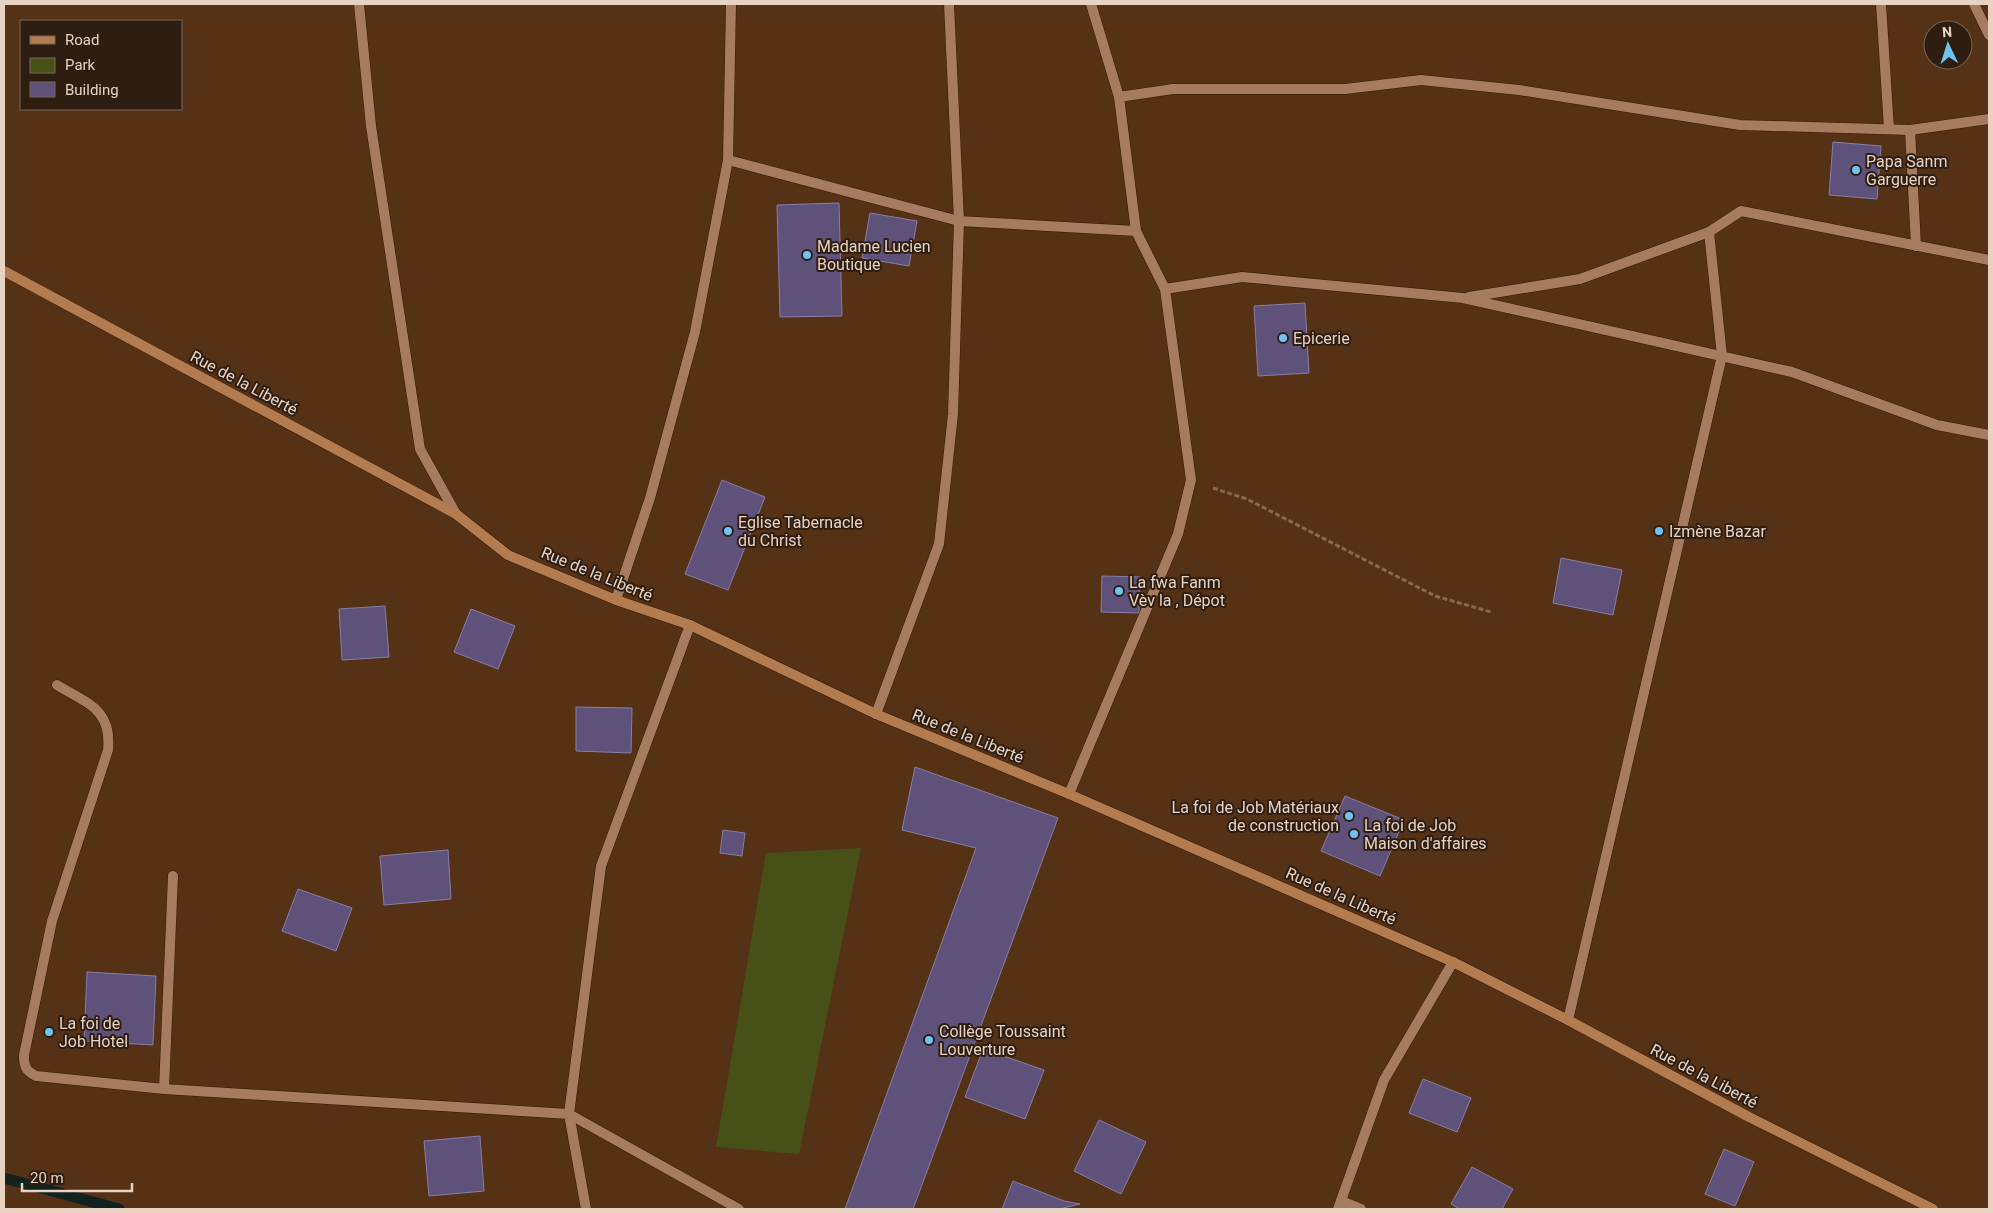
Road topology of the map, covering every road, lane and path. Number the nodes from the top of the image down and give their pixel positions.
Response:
1 (359, 4) edge
2 (731, 4) edge
3 (948, 4) edge
4 (1091, 4) edge
5 (1880, 4) edge
6 (1974, 4) edge
7 (1989, 35) edge
8 (1119, 97) junction
9 (1989, 119) edge
10 (1889, 129) junction
11 (1910, 130) junction
12 (728, 160) junction
13 (959, 220) junction
14 (1136, 231) junction
15 (1709, 232) junction
16 (1916, 246) junction
17 (1989, 260) edge
18 (4, 271) edge
19 (1165, 290) junction
20 (1463, 298) junction
21 (1722, 356) junction
22 (1989, 435) edge
23 (1190, 482) junction
24 (456, 514) junction
25 (616, 600) junction
26 (1491, 612) dead end
27 (690, 625) junction
28 (57, 685) dead end
29 (876, 714) junction
30 (1069, 794) junction
31 (173, 876) dead end
32 (1453, 962) junction
33 (1568, 1020) junction
34 (164, 1089) junction
35 (569, 1114) junction
36 (1339, 1205) edge
37 (586, 1209) edge
38 (739, 1209) edge
39 (1361, 1209) edge
40 (1933, 1209) edge

1 - 24 street
2 - 12 street
3 - 13 street
4 - 8 street
5 - 10 street
6 - 7 street
8 - 10 street
8 - 14 street
9 - 11 street
10 - 11 street
11 - 16 street
12 - 13 street
12 - 25 street
13 - 14 street
13 - 29 street
14 - 19 street
15 - 16 street
15 - 20 street
15 - 21 street
16 - 17 street
18 - 24 street, Rue de la Liberté
19 - 20 street
19 - 23 street
20 - 21 street
21 - 22 street
21 - 33 street
23 - 26 path
23 - 30 street
24 - 25 street, Rue de la Liberté
25 - 27 street, Rue de la Liberté
27 - 29 street, Rue de la Liberté
27 - 35 street
28 - 34 street
29 - 30 street, Rue de la Liberté
30 - 32 street, Rue de la Liberté
31 - 34 street
32 - 33 street, Rue de la Liberté
32 - 36 street
33 - 40 street, Rue de la Liberté
34 - 35 street
35 - 37 street
35 - 38 street
36 - 39 street

